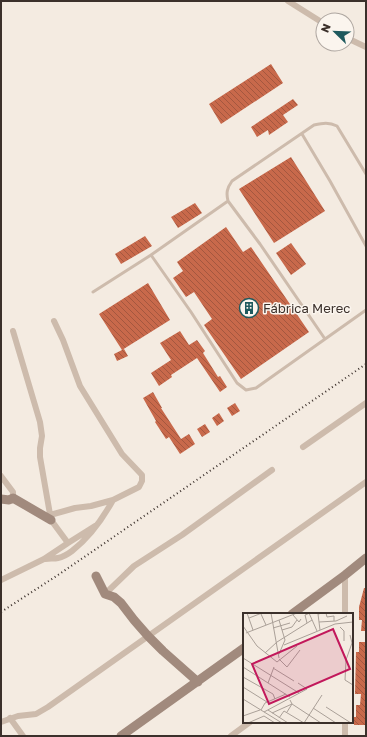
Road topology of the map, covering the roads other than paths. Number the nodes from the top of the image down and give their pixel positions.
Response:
1 (288, 1) edge
2 (315, 17) edge
3 (355, 42) edge
4 (366, 47) edge
5 (302, 134) junction
6 (366, 174) edge
7 (228, 201) junction
8 (366, 246) edge
9 (151, 255) junction
10 (93, 292) dead end
11 (366, 310) edge
12 (54, 321) dead end
13 (13, 331) dead end
14 (325, 339) junction
15 (366, 403) edge
16 (303, 447) dead end
17 (272, 470) dead end
18 (1, 476) edge
19 (366, 482) edge
20 (13, 498) junction
21 (1, 499) edge
22 (113, 500) junction
23 (50, 517) junction
24 (100, 523) junction
25 (68, 543) junction
26 (366, 558) edge
27 (44, 559) junction
28 (345, 575) junction
29 (96, 576) dead end
30 (1, 580) edge
31 (105, 594) junction
32 (293, 613) edge
33 (345, 613) edge
34 (148, 636) junction
35 (243, 649) edge
36 (198, 682) junction
37 (10, 718) junction
38 (1, 722) edge
39 (249, 723) edge
40 (346, 723) edge
41 (23, 736) edge
42 (121, 736) edge
43 (231, 736) edge
44 (345, 736) edge

1 - 2 street
3 - 4 street
5 - 6 lane
5 - 7 lane
5 - 8 lane
7 - 9 lane
7 - 14 lane
9 - 10 lane
9 - 14 lane
11 - 14 lane
12 - 22 street
13 - 23 street
15 - 16 street
17 - 31 street
18 - 20 street
19 - 34 street
20 - 21 street
20 - 23 street
22 - 23 street
22 - 24 street
23 - 25 street
24 - 25 street
24 - 27 street
25 - 27 street
26 - 28 street
27 - 30 street
28 - 32 street
28 - 33 street
29 - 31 street
31 - 34 street
34 - 36 street
34 - 37 street
35 - 36 street
36 - 42 street
37 - 38 street
37 - 41 street
39 - 43 street
40 - 44 street

